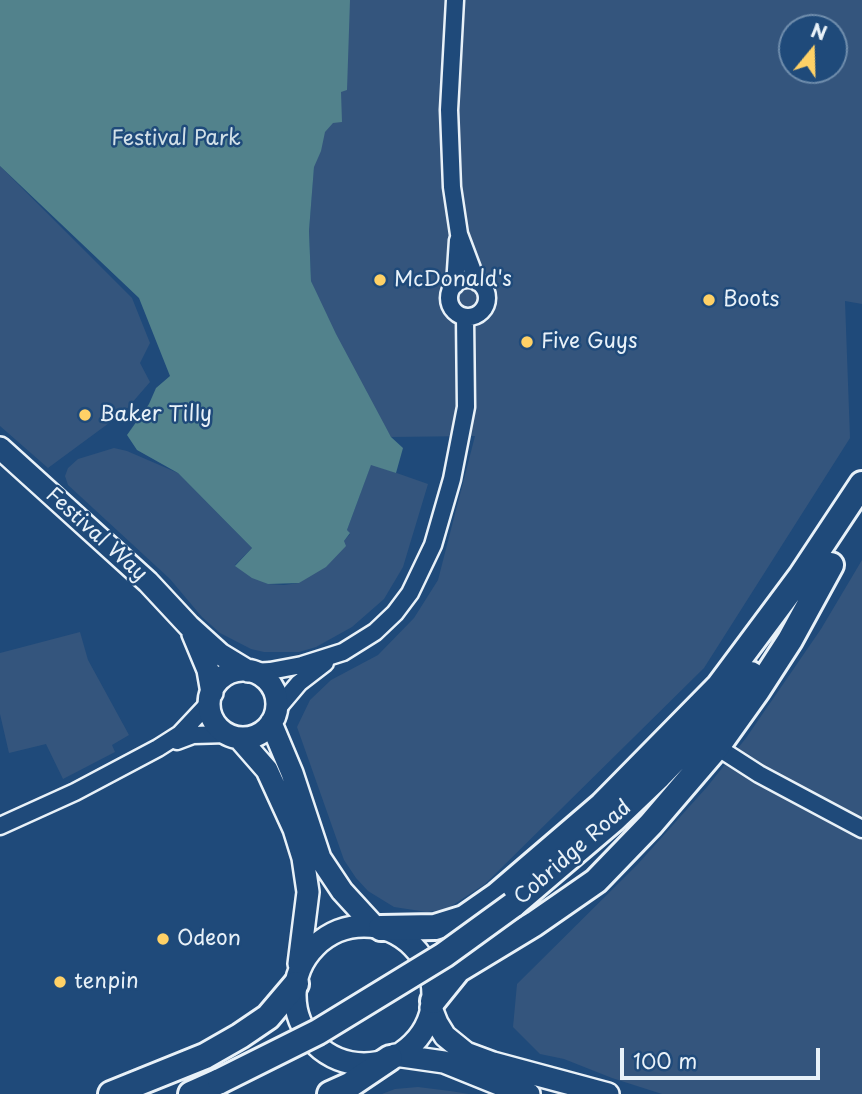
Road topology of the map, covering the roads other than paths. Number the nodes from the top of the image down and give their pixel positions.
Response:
1 (456, 0) edge
2 (459, 234) junction
3 (477, 282) junction
4 (455, 285) junction
5 (466, 317) junction
6 (0, 448) edge
7 (862, 484) edge
8 (862, 508) edge
9 (831, 565) junction
10 (189, 626) junction
11 (332, 657) junction
12 (250, 671) junction
13 (211, 698) junction
14 (274, 716) junction
15 (234, 736) junction
16 (717, 747) junction
17 (158, 748) junction
18 (0, 826) edge
19 (862, 829) edge
20 (378, 928) junction
21 (296, 980) junction
22 (432, 1004) junction
23 (393, 1056) junction
24 (111, 1094) edge
25 (191, 1094) edge
26 (330, 1094) edge
27 (529, 1094) edge
28 (608, 1094) edge

1 - 2 street
2 - 3 street
2 - 4 street
3 - 4 street
3 - 5 street
4 - 5 street
5 - 11 street
6 - 10 main road, Festival Way
7 - 20 highway
8 - 9 highway, Cobridge Road
9 - 16 highway
9 - 25 highway, Cobridge Road, bridge
10 - 12 main road, Festival Way
10 - 13 main road, Festival Way
11 - 12 street
11 - 14 street
12 - 13 main road
12 - 14 main road
13 - 15 main road
13 - 17 street
14 - 15 main road
14 - 20 main road
15 - 17 street
15 - 21 main road
16 - 19 street
16 - 22 highway
17 - 18 street
20 - 21 main road
20 - 22 main road
21 - 23 main road
21 - 24 highway
22 - 23 main road
22 - 28 main road
23 - 26 highway
23 - 27 main road

